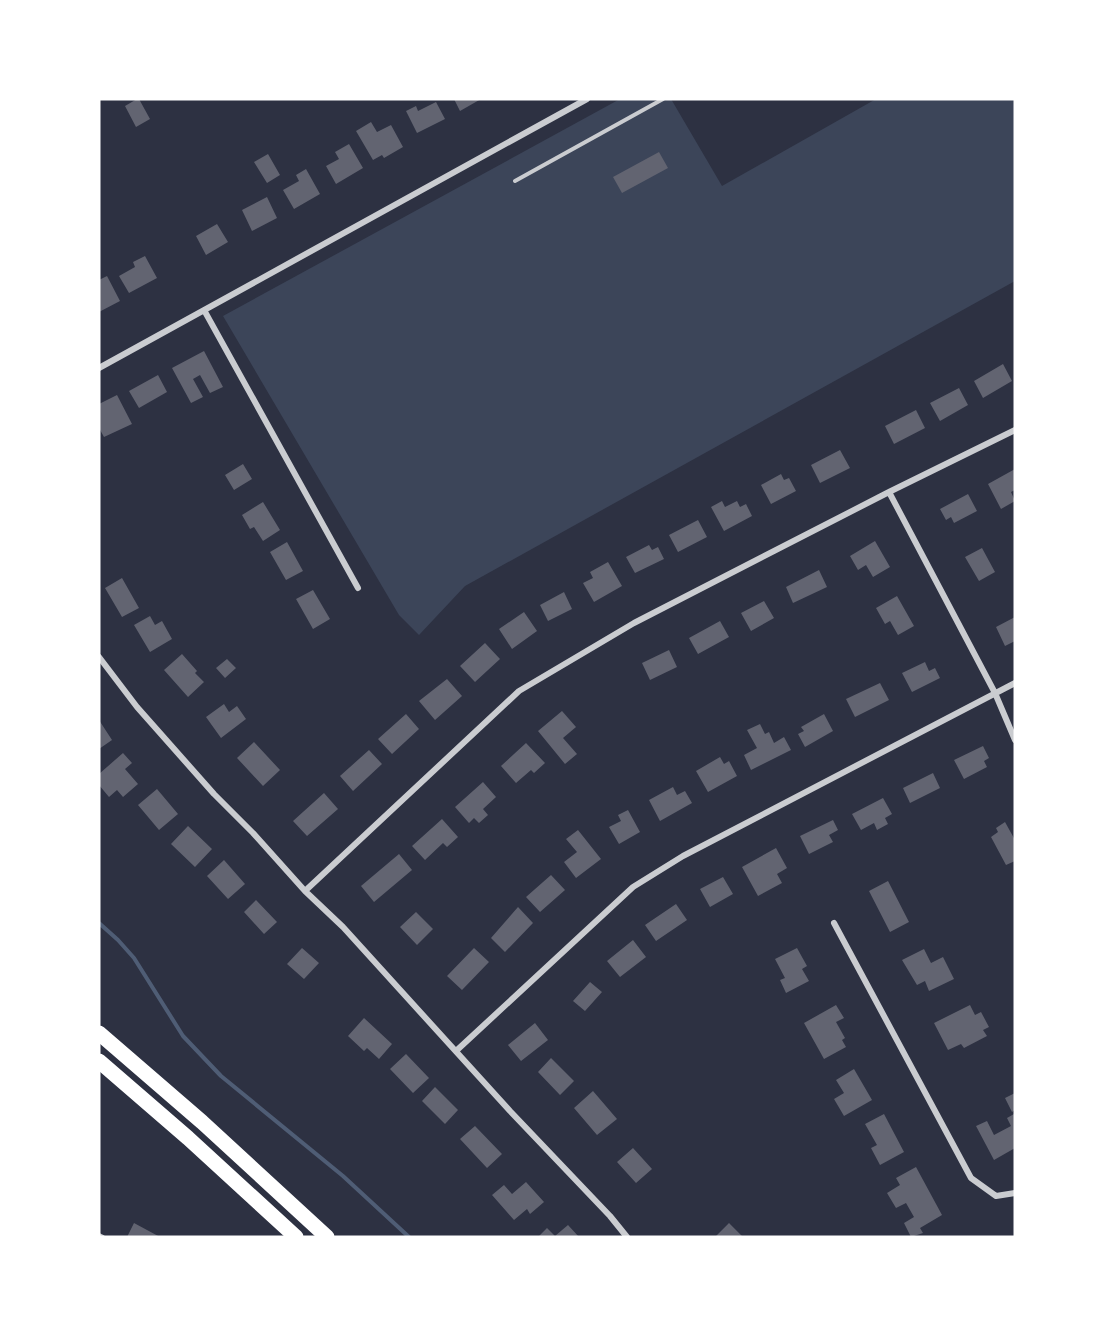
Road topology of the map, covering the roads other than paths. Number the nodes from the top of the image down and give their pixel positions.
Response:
1 (587, 99) edge
2 (663, 99) edge
3 (515, 182) dead end
4 (204, 310) junction
5 (99, 368) edge
6 (1015, 430) edge
7 (889, 492) junction
8 (358, 588) dead end
9 (99, 657) edge
10 (1015, 683) edge
11 (995, 693) junction
12 (1015, 740) edge
13 (305, 891) junction
14 (834, 923) dead end
15 (99, 1033) edge
16 (456, 1051) junction
17 (99, 1061) edge
18 (1015, 1193) edge
19 (296, 1237) edge
20 (327, 1237) edge
21 (627, 1237) edge

1 - 4 street
2 - 3 lane
4 - 5 street
4 - 8 street
6 - 7 street
7 - 11 street
7 - 13 street
9 - 13 street
10 - 11 street
11 - 12 street
11 - 16 street
13 - 16 street
14 - 18 street
15 - 20 highway
16 - 21 street
17 - 19 highway

